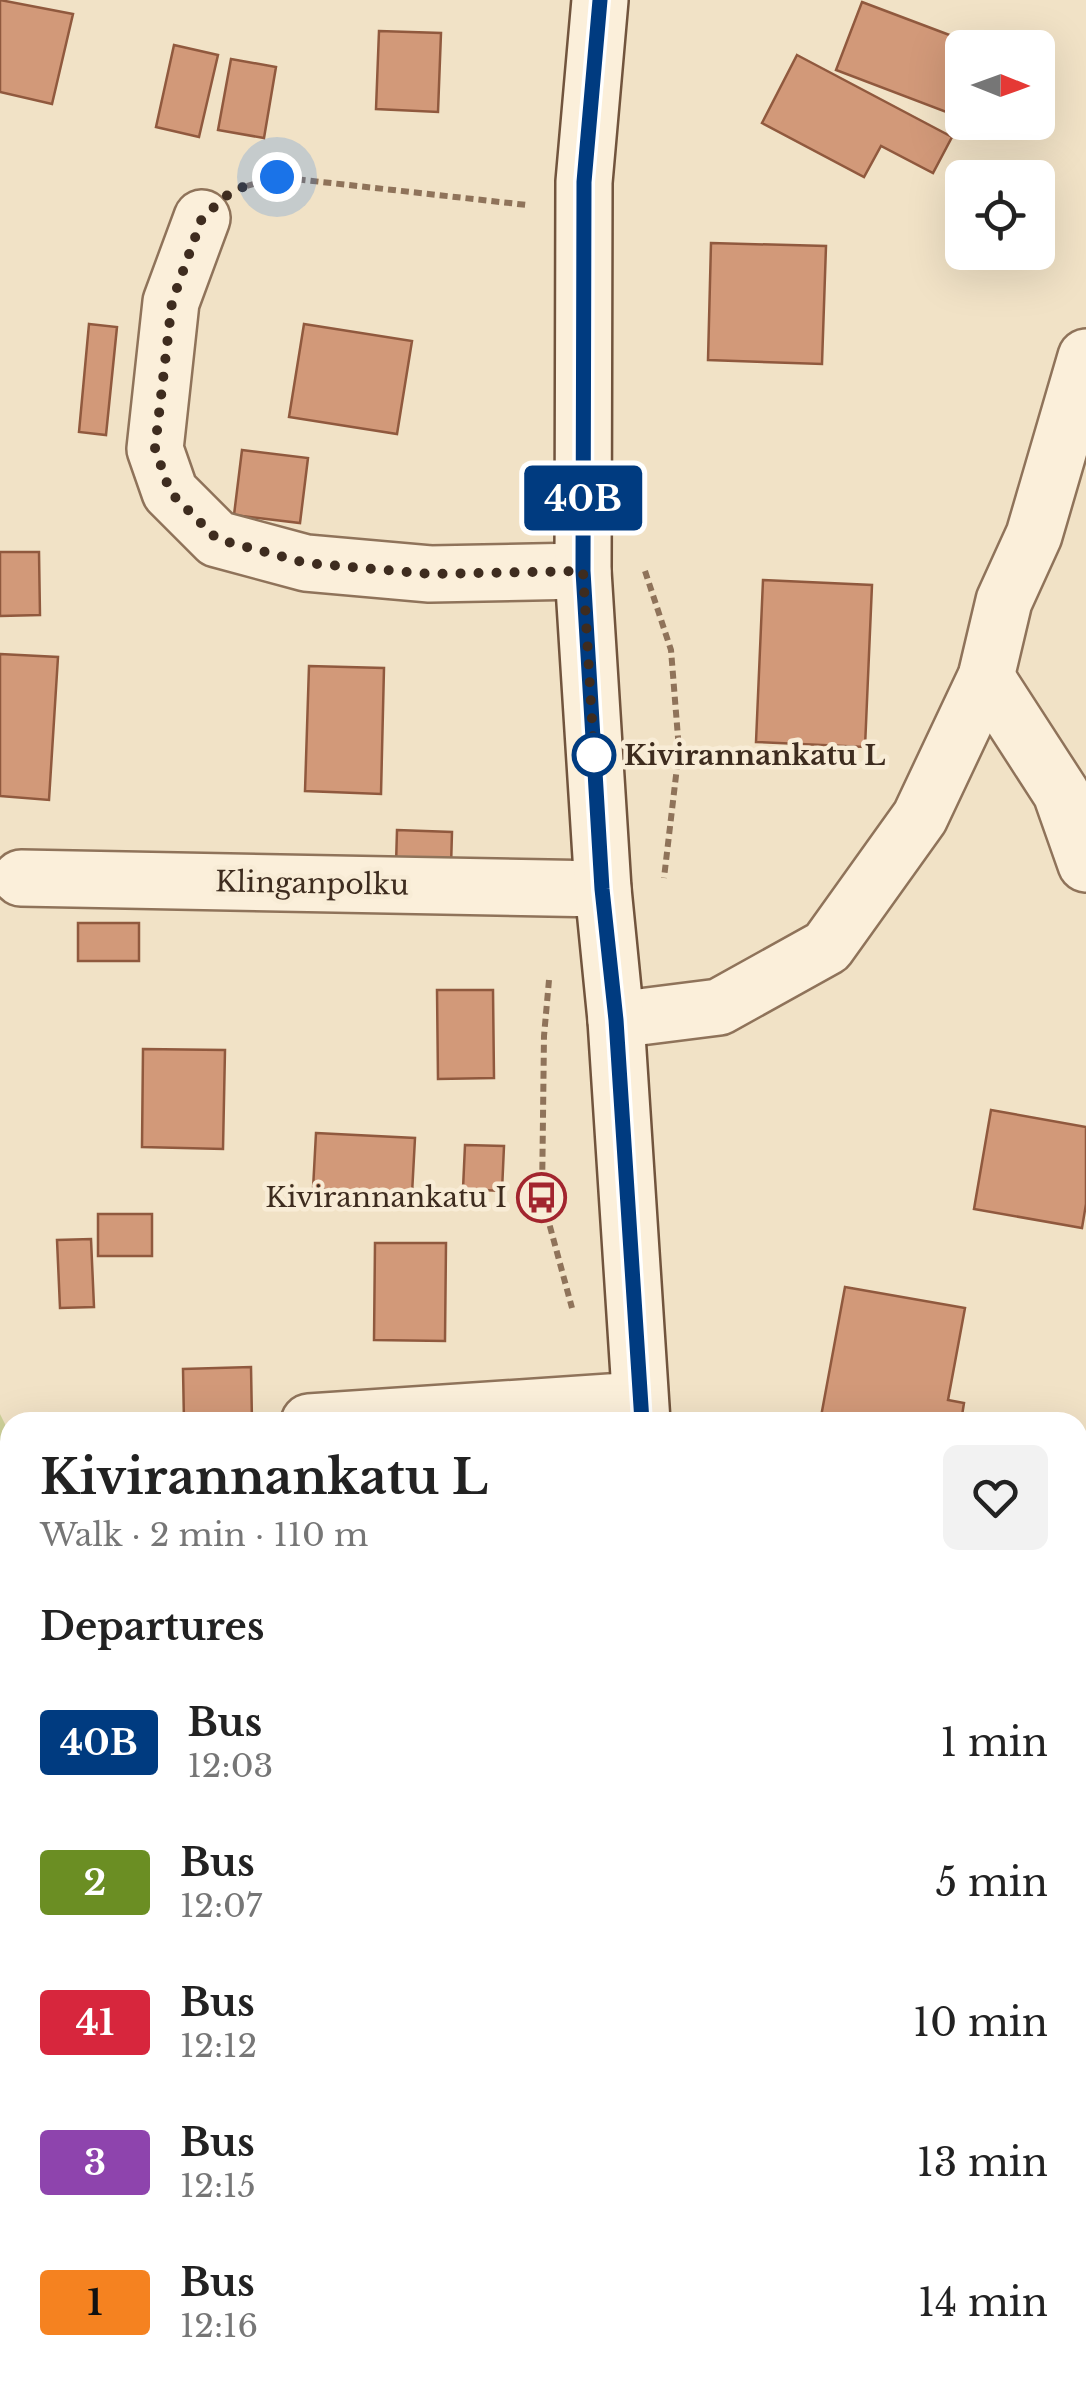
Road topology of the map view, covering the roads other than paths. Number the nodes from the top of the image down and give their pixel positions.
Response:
1 (600, 0) edge
2 (202, 218) road end
3 (1086, 357) edge
4 (583, 571) junction
5 (986, 676) junction
6 (1086, 864) edge
7 (21, 878) dead end
8 (602, 889) junction
9 (616, 1020) junction
10 (641, 1411) edge
11 (611, 1412) edge

1 - 4 street
2 - 4 street
3 - 5 street
4 - 8 street
5 - 6 street
5 - 9 street
7 - 8 street, Klinganpolku
8 - 9 street
9 - 10 street
10 - 11 street

